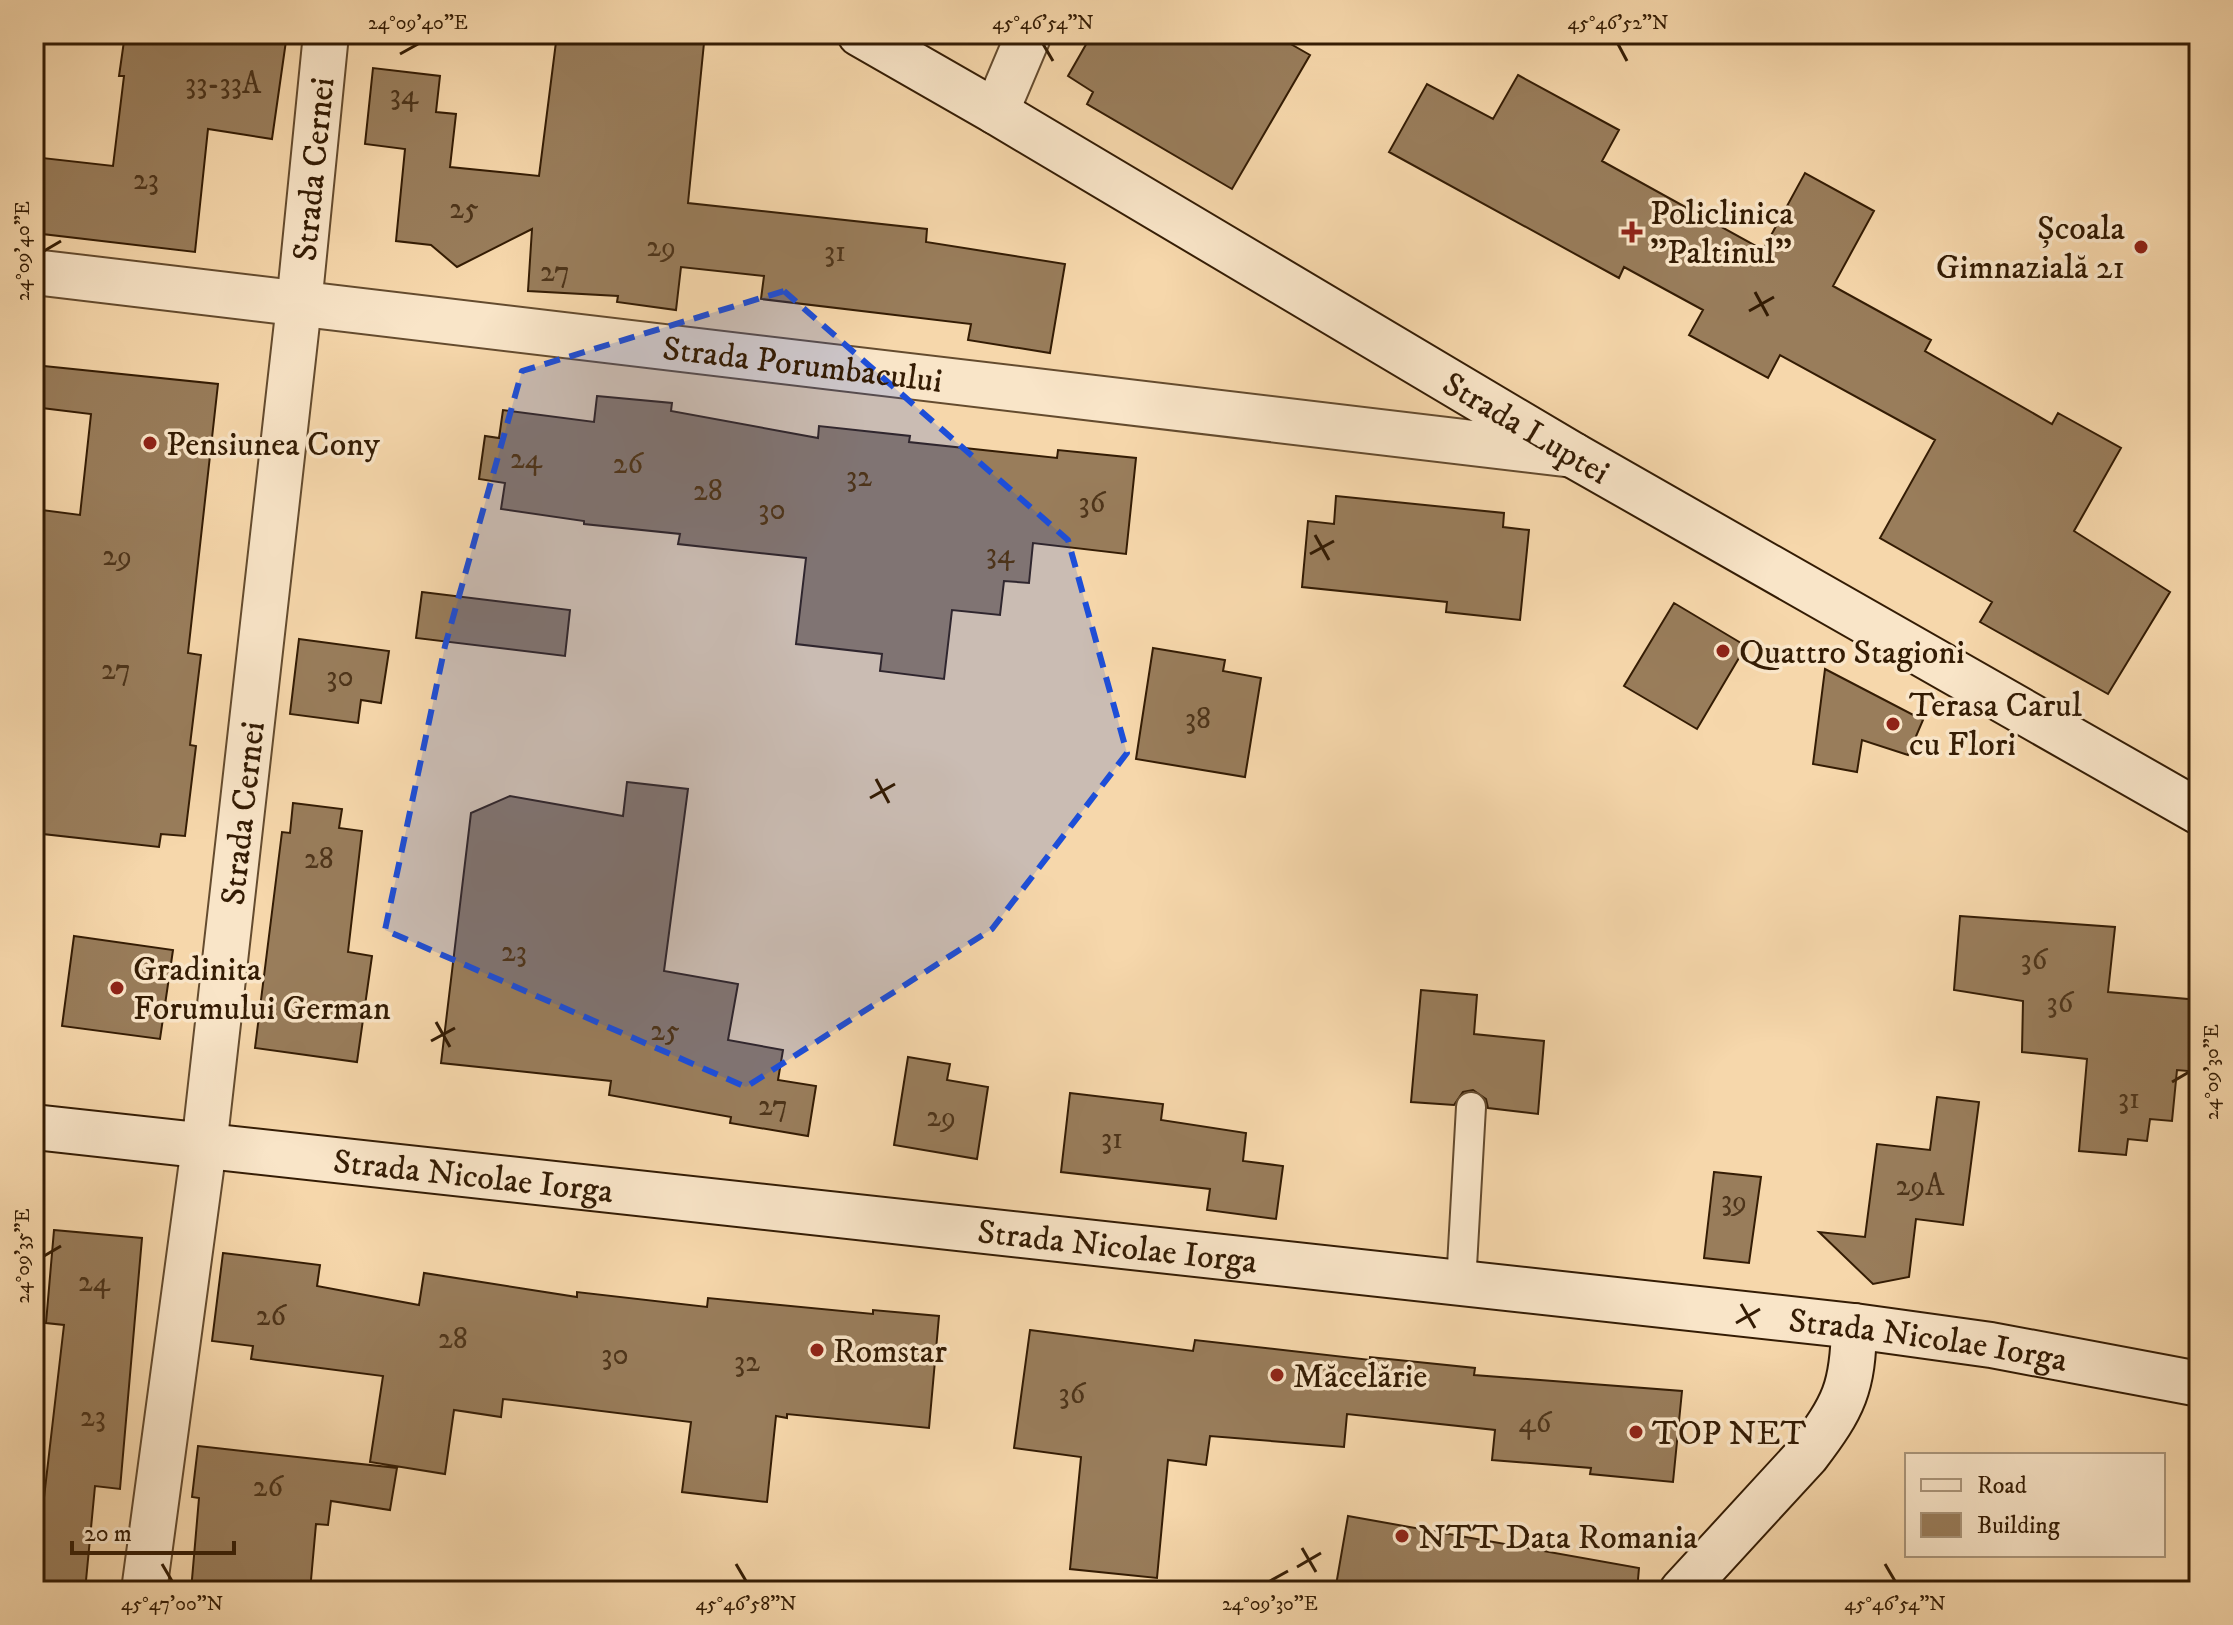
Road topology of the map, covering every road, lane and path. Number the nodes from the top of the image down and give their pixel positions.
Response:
1 (326, 34) edge
2 (860, 34) edge
3 (1029, 34) edge
4 (996, 112) junction
5 (34, 272) edge
6 (299, 305) junction
7 (1573, 455) junction
8 (2199, 812) edge
9 (1471, 1107) dead end
10 (34, 1127) edge
11 (204, 1147) junction
12 (1461, 1284) junction
13 (1854, 1326) junction
14 (2199, 1384) edge
15 (144, 1591) edge
16 (1682, 1591) edge

1 - 6 street, Strada Cernei
2 - 4 street, Strada Luptei
3 - 4 street
4 - 7 street, Strada Luptei
5 - 6 street, Strada Porumbacului
6 - 7 street, Strada Porumbacului
6 - 11 street, Strada Cernei
7 - 8 street, Strada Luptei
9 - 12 lane
10 - 11 street, Strada Nicolae Iorga
11 - 12 street, Strada Nicolae Iorga
11 - 15 street, Strada Cernei
12 - 13 street, Strada Nicolae Iorga
13 - 14 street, Strada Nicolae Iorga
13 - 16 street

